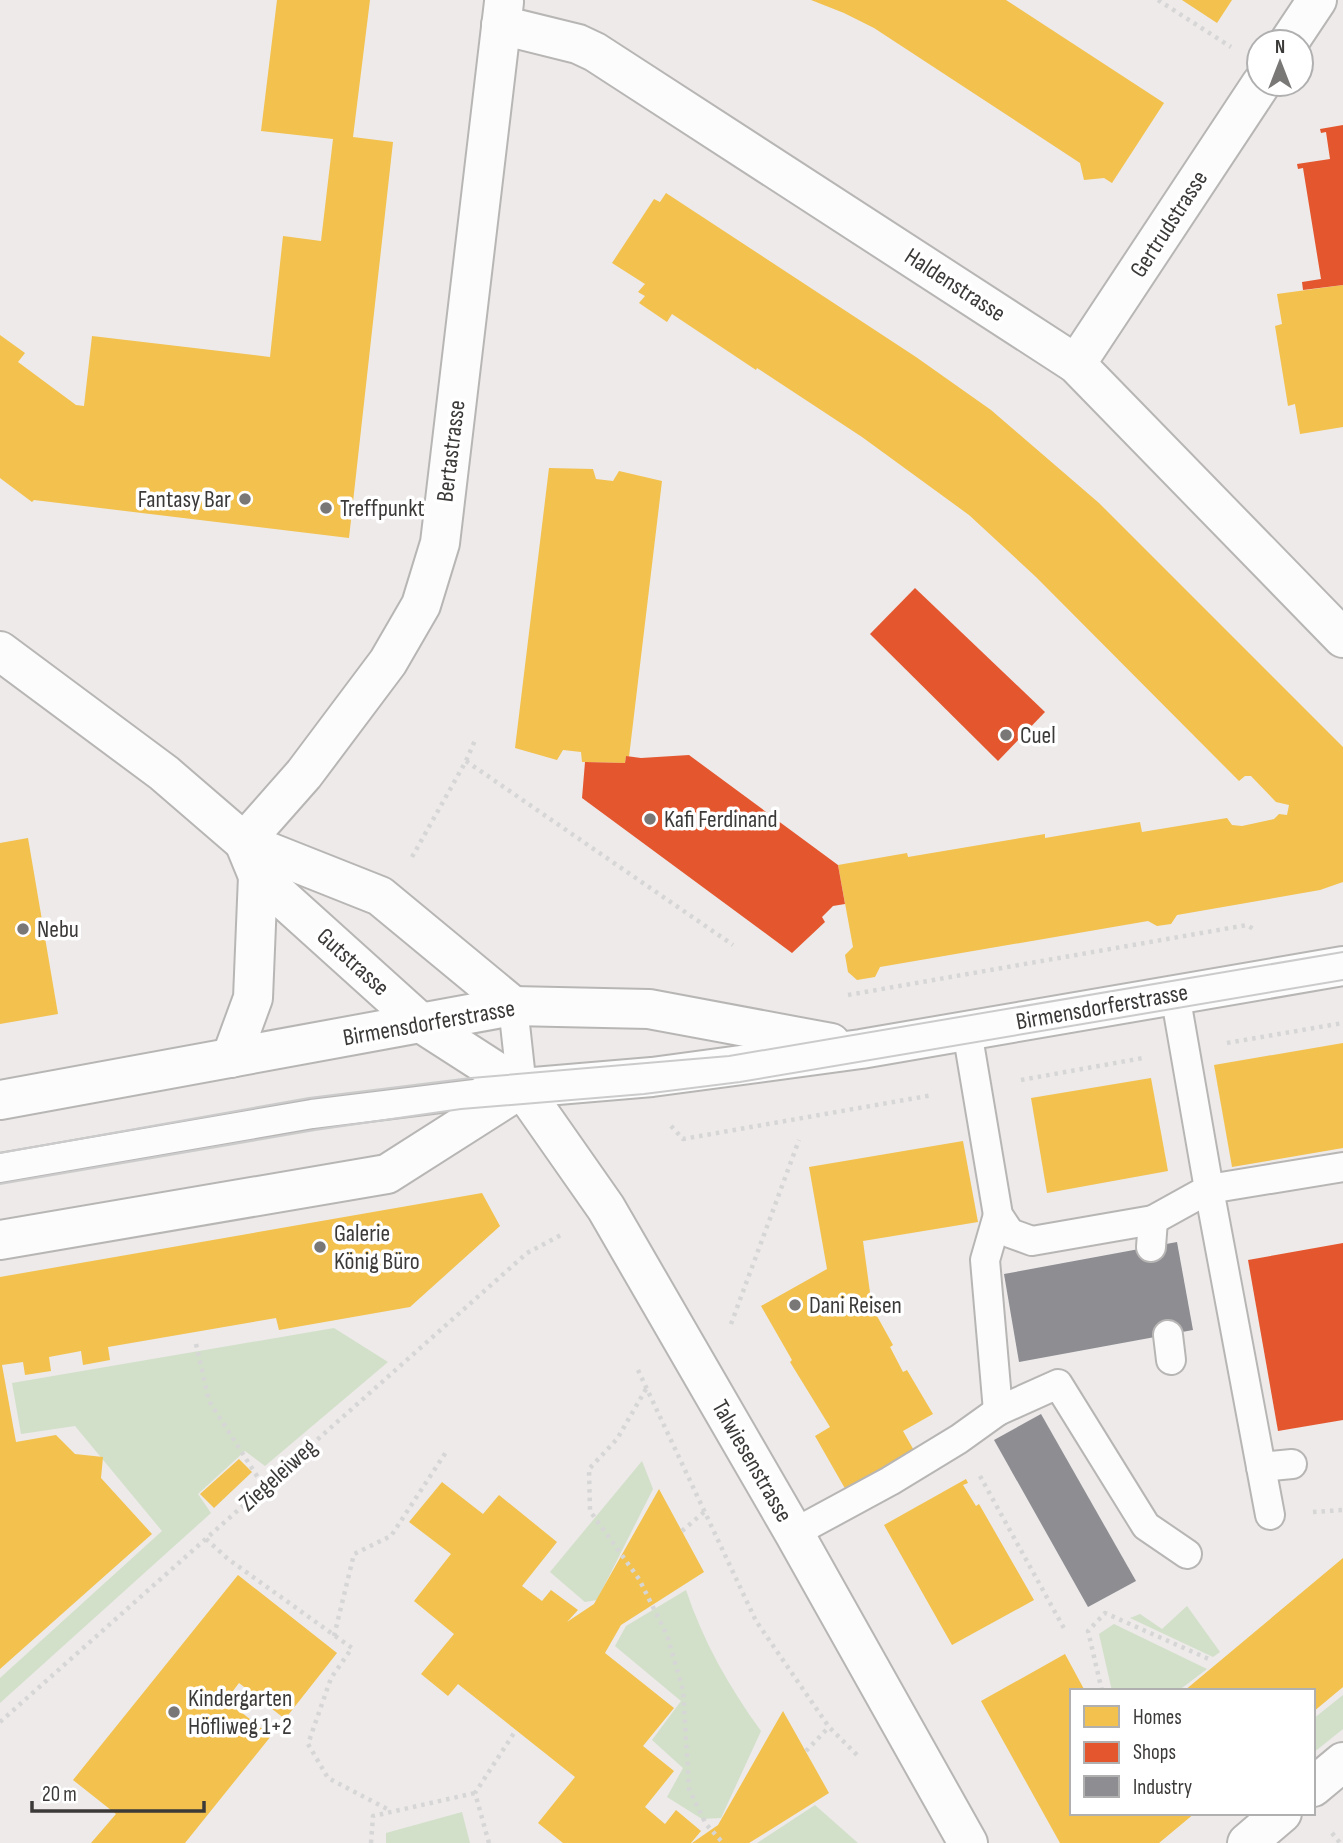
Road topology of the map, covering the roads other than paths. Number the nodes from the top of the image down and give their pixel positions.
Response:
1 (1317, 0) edge
2 (502, 13) edge
3 (1298, 28) edge
4 (1252, 98) edge
5 (1076, 364) junction
6 (1343, 638) edge
7 (0, 651) edge
8 (251, 859) junction
9 (1343, 966) edge
10 (1175, 994) junction
11 (513, 1006) junction
12 (421, 1023) junction
13 (967, 1031) junction
14 (860, 1049) junction
15 (231, 1058) junction
16 (522, 1088) junction
17 (0, 1100) edge
18 (1343, 1167) edge
19 (0, 1168) edge
20 (1209, 1189) junction
21 (998, 1216) junction
22 (0, 1240) edge
23 (998, 1411) junction
24 (1293, 1464) dead end
25 (1261, 1467) junction
26 (1270, 1515) dead end
27 (794, 1533) junction
28 (1187, 1553) dead end
29 (1343, 1762) edge
30 (1315, 1785) edge
31 (1280, 1815) edge
32 (968, 1843) edge
33 (1247, 1843) edge

1 - 3 main road
2 - 5 main road, Haldenstrasse
2 - 8 main road, Bertastrasse
4 - 5 main road, Gertrudstrasse
5 - 6 main road, Haldenstrasse
7 - 8 main road, Gutstrasse
8 - 11 main road, Gutstrasse
8 - 12 main road, Gutstrasse
8 - 15 main road
9 - 10 main road, Birmensdorferstrasse
10 - 13 main road, Birmensdorferstrasse
10 - 20 lane
11 - 12 main road, Birmensdorferstrasse
11 - 14 main road, Birmensdorferstrasse
11 - 16 lane
12 - 15 main road, Birmensdorferstrasse
12 - 16 main road, Gutstrasse
13 - 14 main road, Birmensdorferstrasse
13 - 21 lane
14 - 16 main road, Birmensdorferstrasse
15 - 17 main road, Birmensdorferstrasse
16 - 19 lane, Birmensdorferstrasse
16 - 22 main road, Birmensdorferstrasse
16 - 27 main road, Talwiesenstrasse
18 - 20 lane
20 - 21 lane
20 - 25 lane
21 - 23 lane
23 - 27 lane
23 - 28 lane
24 - 25 lane
25 - 26 lane
27 - 32 main road, Talwiesenstrasse
29 - 30 main road
31 - 33 main road

